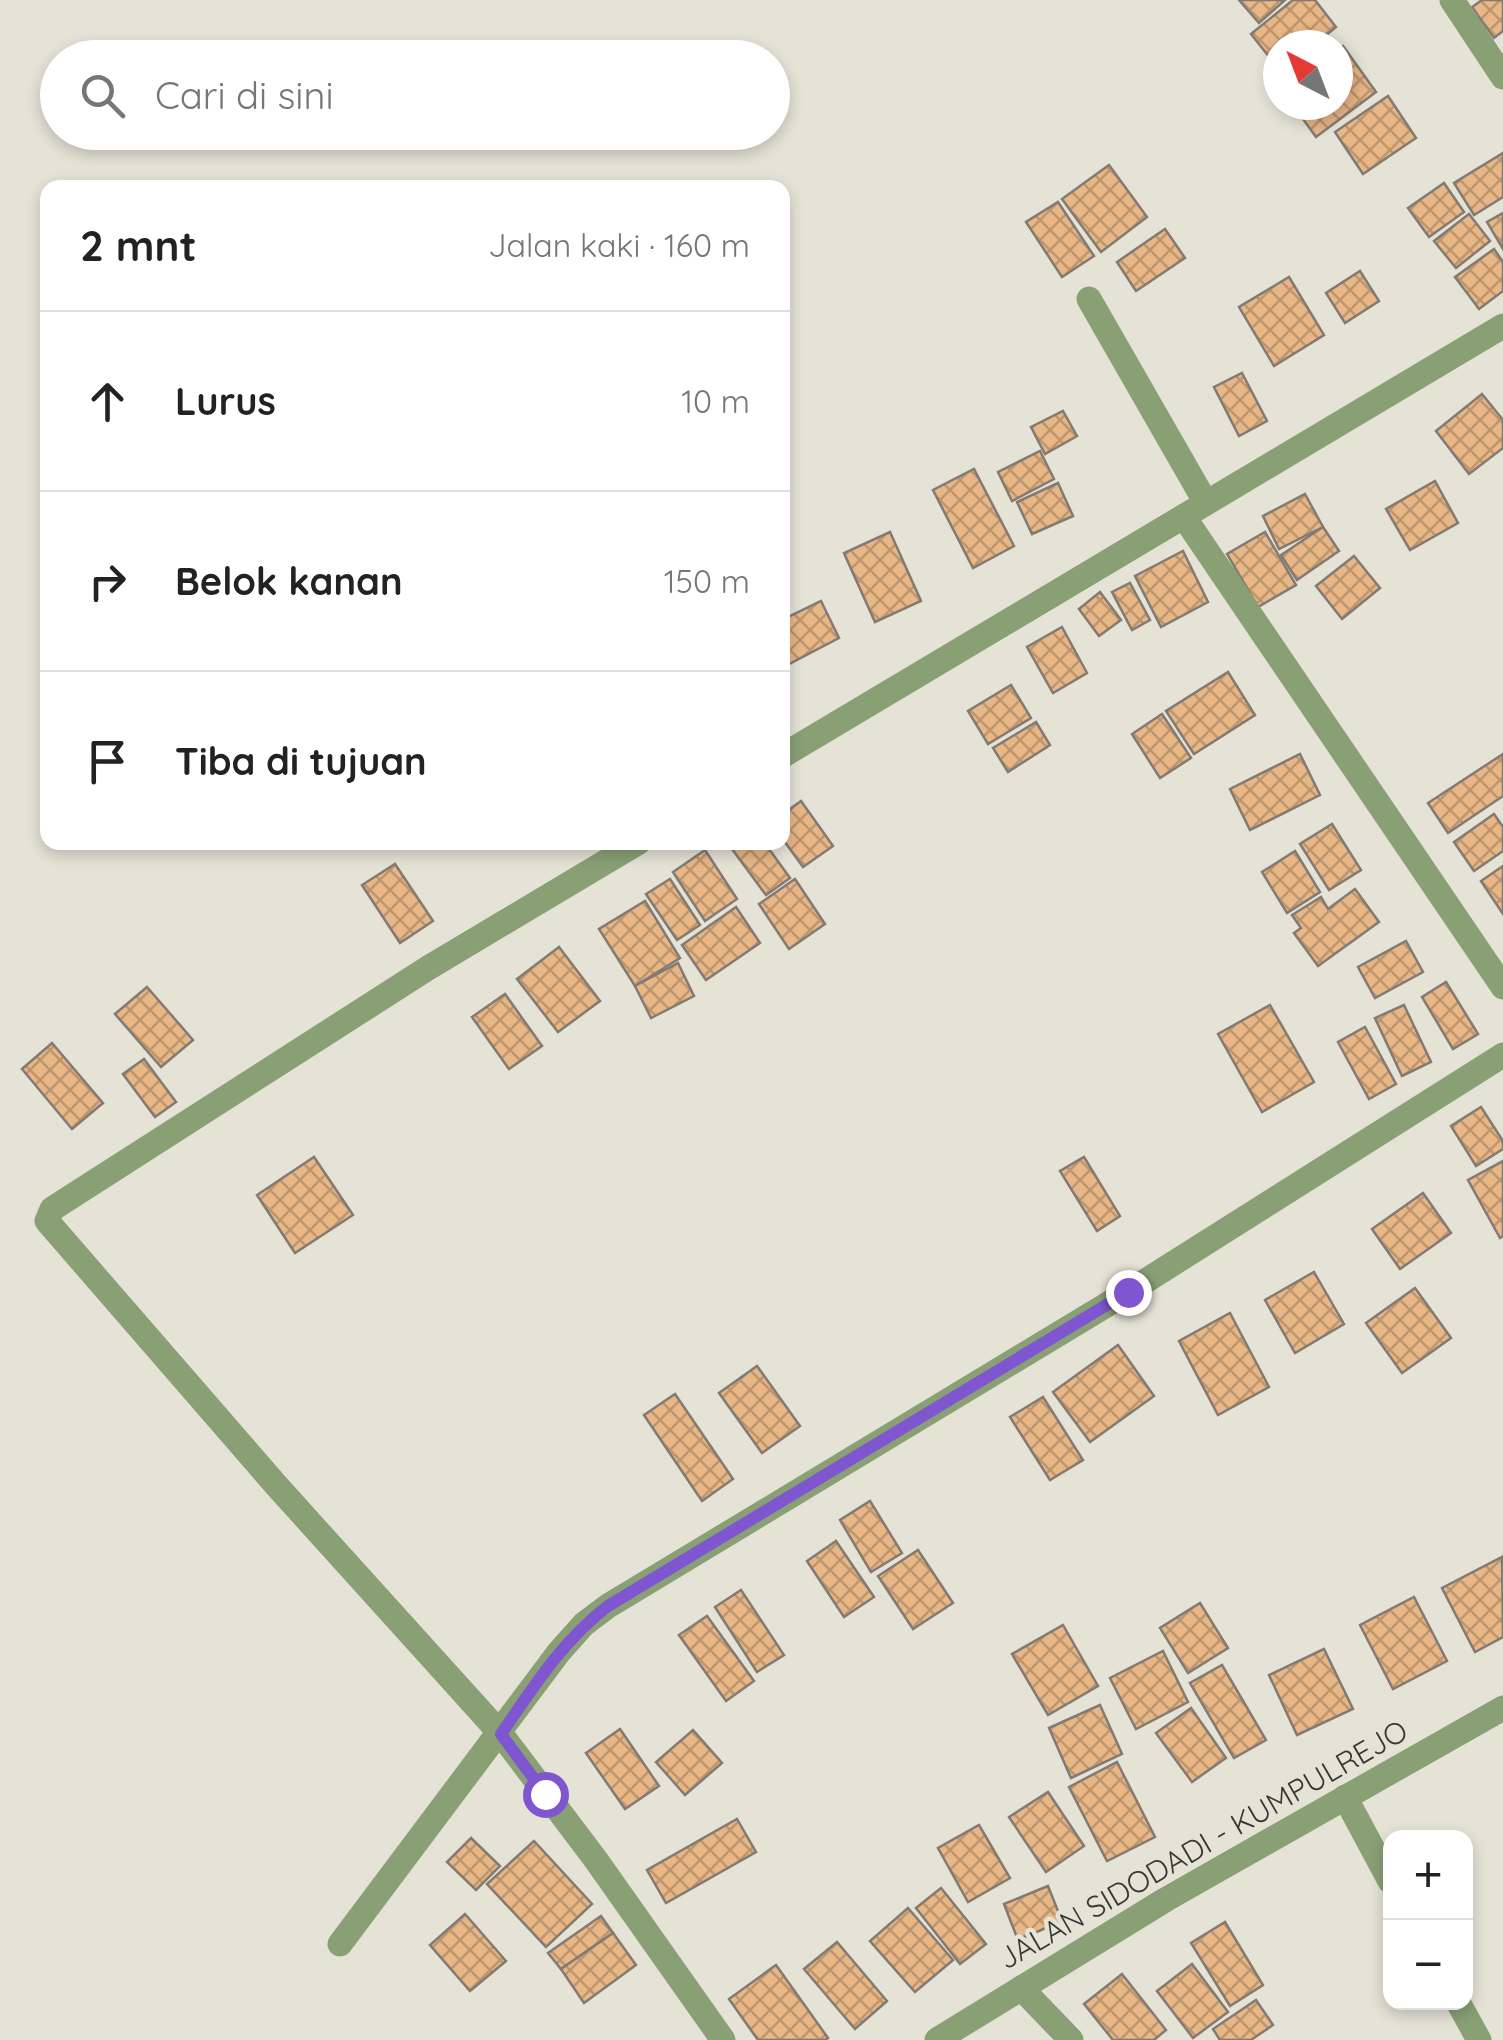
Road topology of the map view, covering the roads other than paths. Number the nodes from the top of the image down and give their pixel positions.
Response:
1 (1452, 0) edge
2 (1503, 77) edge
3 (1089, 300) dead end
4 (1503, 326) edge
5 (1206, 503) junction
6 (1184, 516) junction
7 (790, 751) edge
8 (626, 850) edge
9 (1503, 986) edge
10 (1503, 1056) edge
11 (1503, 1708) edge
12 (501, 1734) junction
13 (1345, 1798) junction
14 (1383, 1867) edge
15 (340, 1944) dead end
16 (1021, 1988) junction
17 (1462, 2010) edge
18 (723, 2040) edge
19 (937, 2040) edge
20 (1072, 2040) edge
21 (1479, 2040) edge

1 - 2 street
3 - 5 street
4 - 5 street
5 - 6 street
6 - 7 street
6 - 9 street
8 - 12 street
10 - 12 street
11 - 13 street, JALAN SIDODADI - KUMPULREJO
12 - 15 street
12 - 18 street
13 - 14 street
13 - 16 street, JALAN SIDODADI - KUMPULREJO
16 - 19 street, JALAN SIDODADI - KUMPULREJO
16 - 20 street
17 - 21 street

